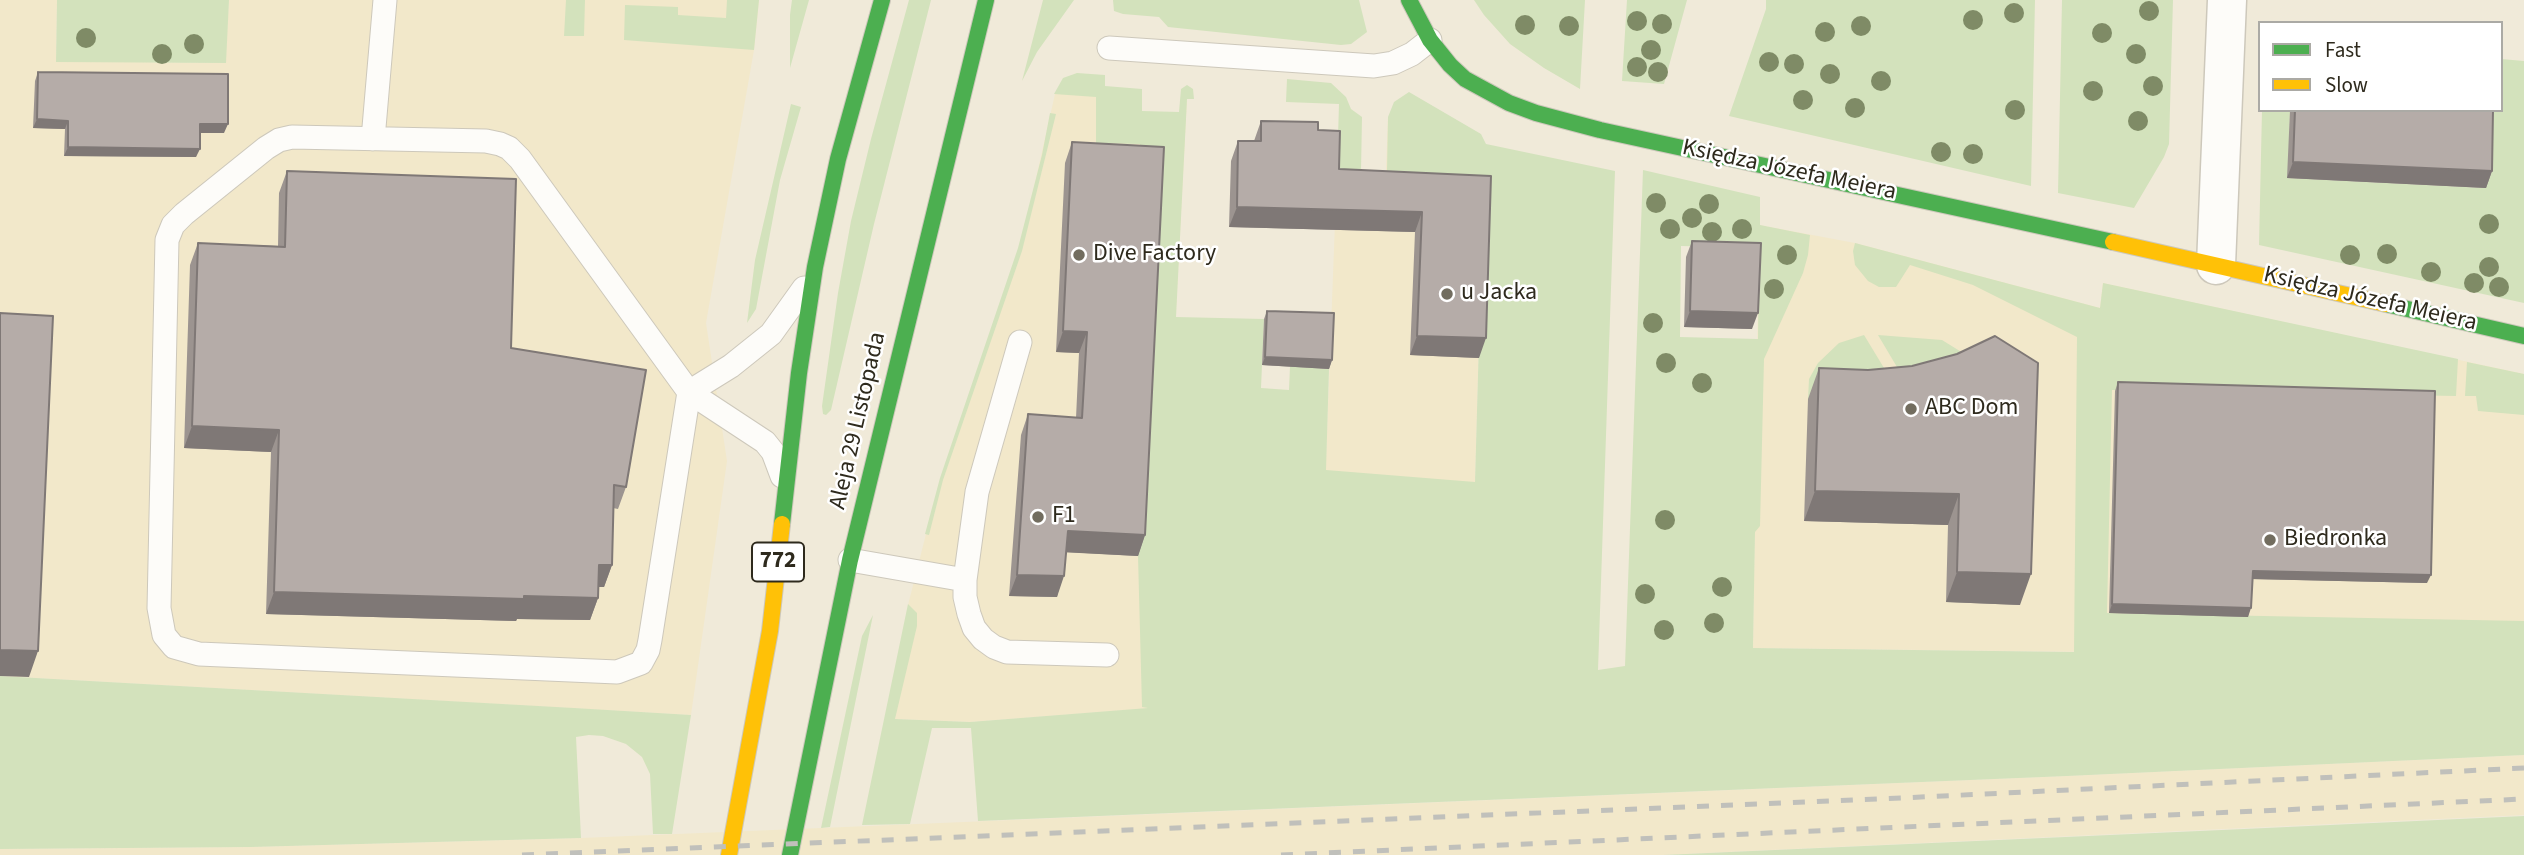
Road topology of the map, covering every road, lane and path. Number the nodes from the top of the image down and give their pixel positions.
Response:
1 (385, 0) edge
2 (882, 0) edge
3 (986, 0) edge
4 (1409, 0) edge
5 (2227, 0) edge
6 (1430, 40) junction
7 (1109, 48) dead end
8 (373, 139) junction
9 (2216, 265) junction
10 (815, 267) junction
11 (2524, 336) edge
12 (1020, 342) dead end
13 (689, 392) junction
14 (785, 501) junction
15 (850, 560) junction
16 (965, 580) junction
17 (1107, 655) dead end
18 (729, 855) edge
19 (790, 855) edge

1 - 8 lane
2 - 10 main road, 772
3 - 15 main road, Aleja 29 Listopada
4 - 6 main road, Księdza Józefa Meiera
5 - 9 street
6 - 7 lane
6 - 9 main road, Księdza Józefa Meiera
8 - 13 lane
8 - 13 lane
9 - 11 main road, Księdza Józefa Meiera
10 - 13 lane
10 - 14 main road, 772
12 - 16 lane
13 - 14 lane
14 - 18 main road, 772
15 - 16 lane
15 - 19 main road, Aleja 29 Listopada
16 - 17 lane

